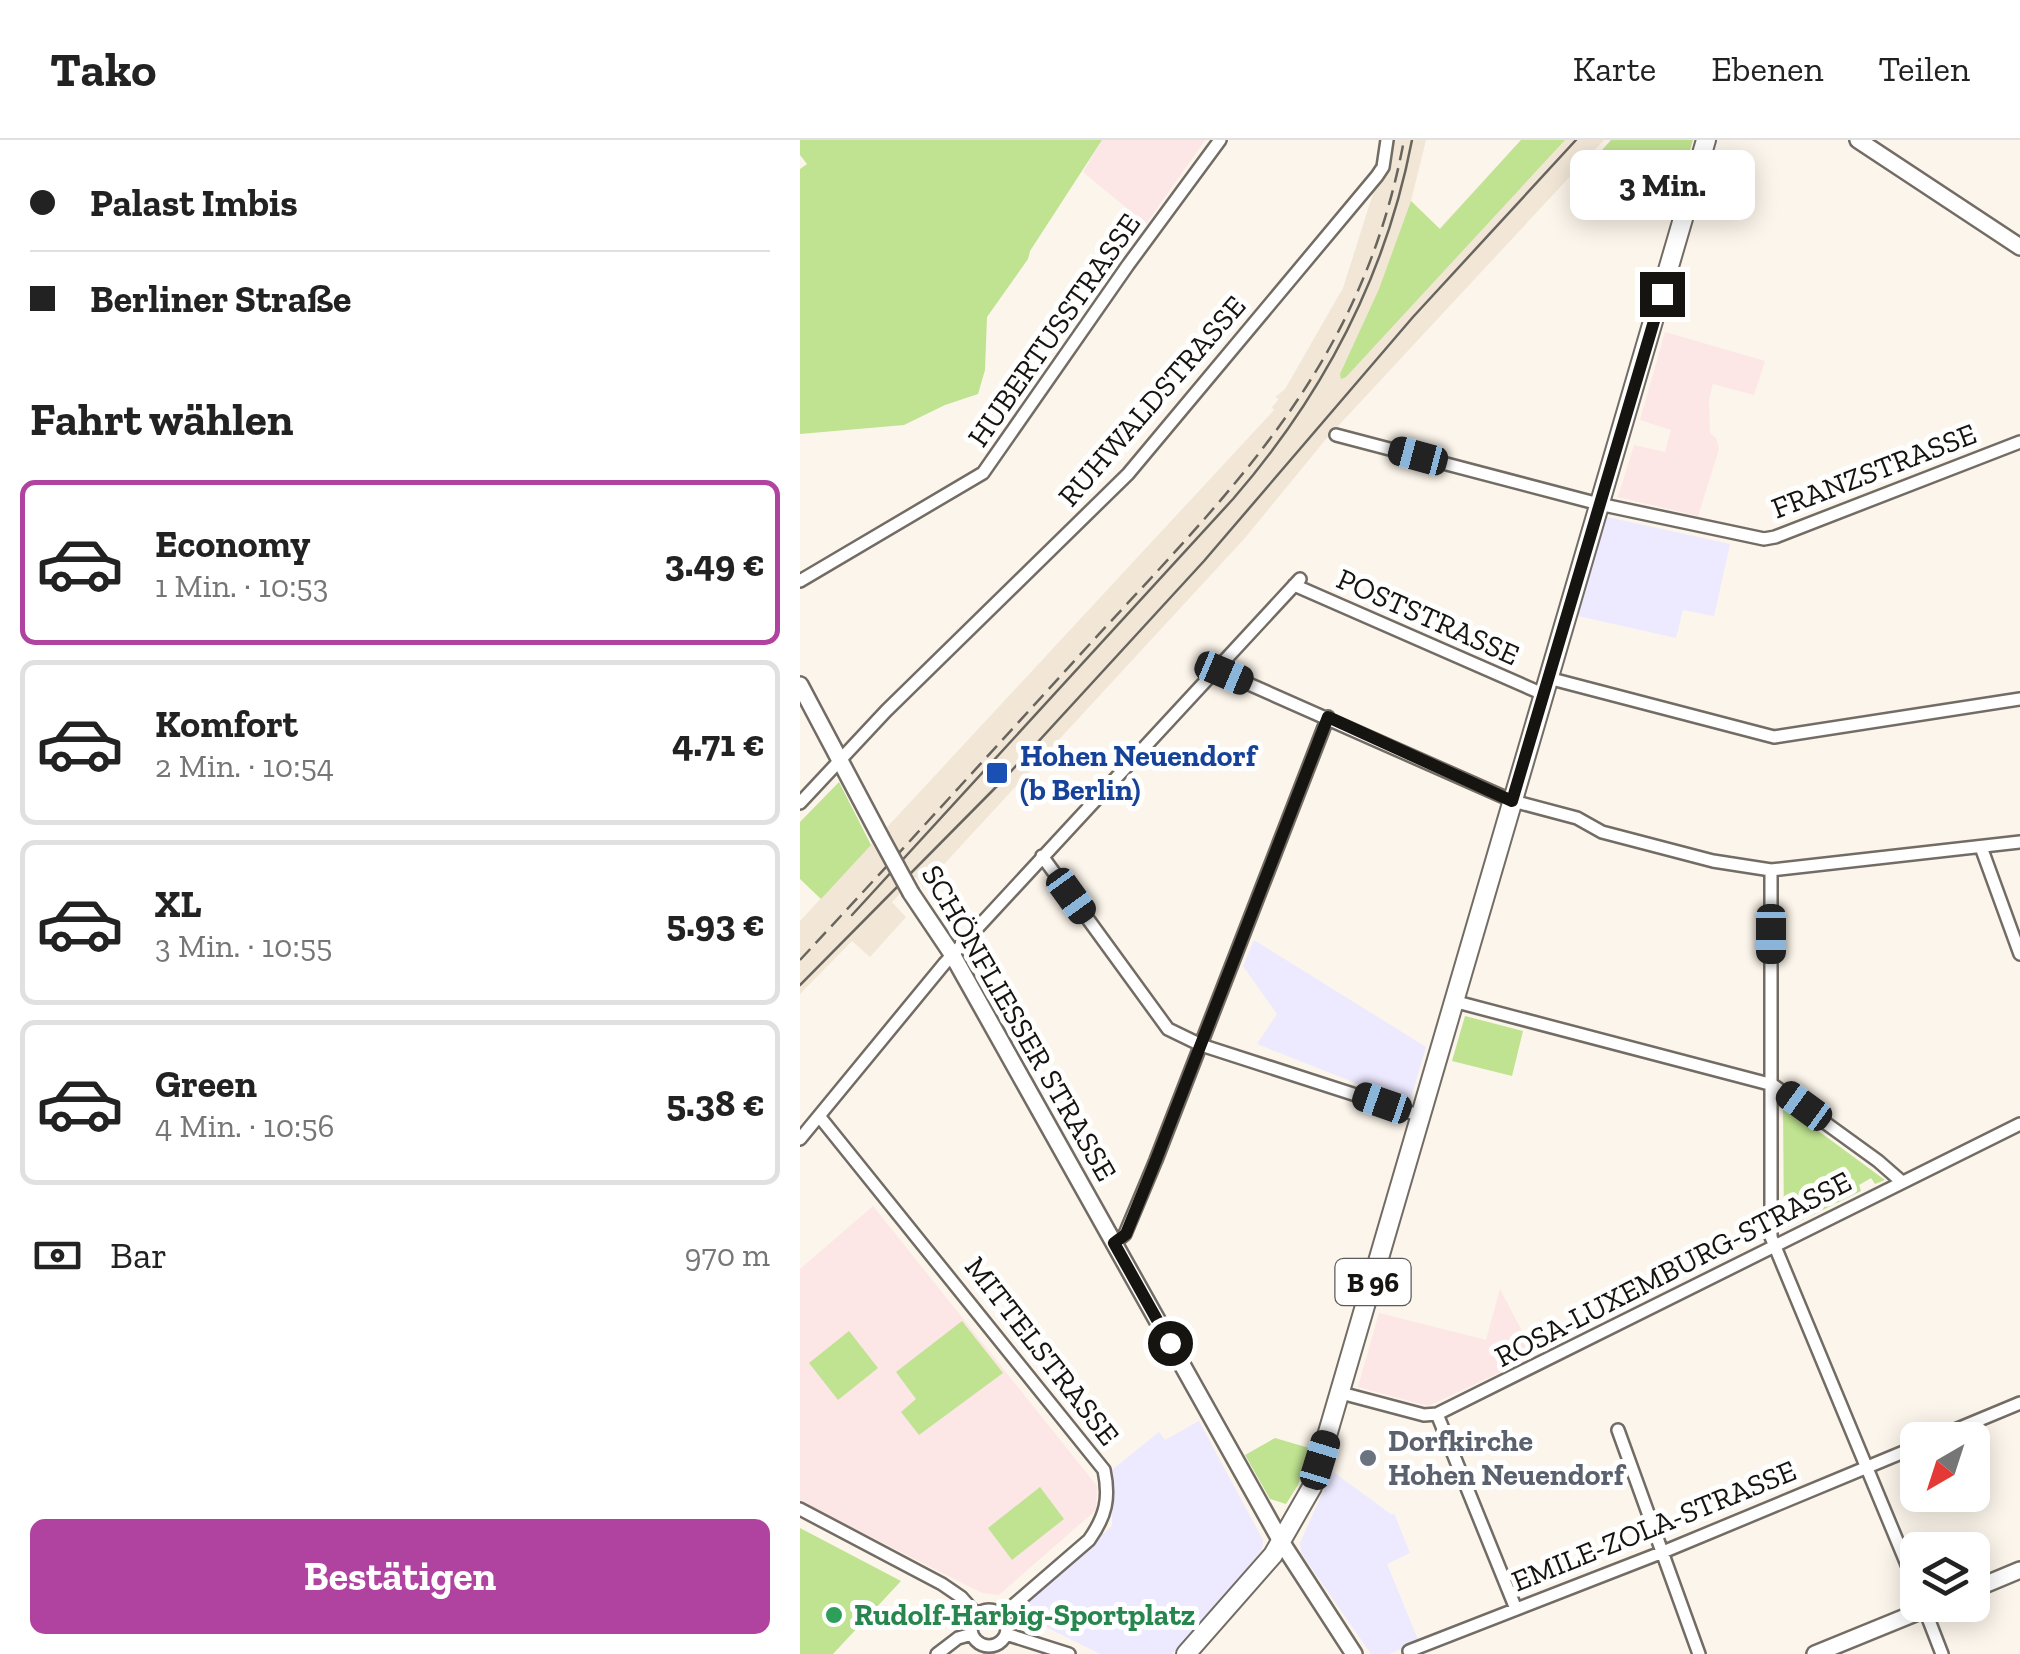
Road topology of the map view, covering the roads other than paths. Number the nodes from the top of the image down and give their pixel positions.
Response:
1 (1220, 140) edge
2 (1387, 140) edge
3 (1706, 140) edge
4 (1858, 140) edge
5 (2020, 247) edge
6 (1336, 435) dead end
7 (2020, 442) edge
8 (1599, 504) junction
9 (800, 580) edge
10 (1217, 670) junction
11 (800, 685) edge
12 (1545, 686) junction
13 (2020, 699) edge
14 (1328, 717) junction
15 (841, 758) junction
16 (1512, 801) junction
17 (800, 804) edge
18 (2020, 842) edge
19 (1981, 847) junction
20 (1042, 856) junction
21 (1772, 870) junction
22 (952, 954) junction
23 (2020, 954) edge
24 (1454, 1001) junction
25 (1201, 1045) junction
26 (1772, 1085) junction
27 (819, 1116) junction
28 (1422, 1116) junction
29 (2020, 1124) edge
30 (800, 1140) edge
31 (1902, 1182) junction
32 (1114, 1243) junction
33 (1772, 1246) junction
34 (1341, 1393) junction
35 (2020, 1403) edge
36 (1437, 1414) junction
37 (1974, 1422) edge
38 (1618, 1430) dead end
39 (1900, 1453) edge
40 (1865, 1468) junction
41 (800, 1509) edge
42 (1282, 1544) junction
43 (1900, 1549) edge
44 (1662, 1552) junction
45 (2020, 1570) edge
46 (1990, 1582) edge
47 (1516, 1609) junction
48 (977, 1615) junction
49 (1001, 1616) junction
50 (1900, 1618) edge
51 (1932, 1622) edge
52 (972, 1634) junction
53 (1006, 1634) junction
54 (992, 1650) edge
55 (1410, 1651) dead end
56 (936, 1654) edge
57 (1069, 1654) edge
58 (1186, 1654) edge
59 (1354, 1654) edge
60 (1698, 1654) edge
61 (1815, 1654) edge
62 (1942, 1654) edge

1 - 9 street, HUBERTUSSTRASSE
2 - 15 street, RUHWALDSTRASSE
3 - 8 main road, B 96
4 - 5 main road
6 - 8 street, FRANZSTRASSE
7 - 8 street, FRANZSTRASSE
8 - 12 main road, B 96
10 - 12 street, POSTSTRASSE
10 - 14 street
10 - 20 street
11 - 15 main road, SCHÖNFLIESSER STRASSE
12 - 13 street, POSTSTRASSE
12 - 16 main road, B 96
14 - 16 street
14 - 25 street
15 - 17 street, RUHWALDSTRASSE
15 - 22 main road, SCHÖNFLIESSER STRASSE, bridge
16 - 21 street
16 - 24 main road, B 96
18 - 19 street
19 - 21 street
19 - 23 street
20 - 22 street
20 - 25 street
21 - 26 street
22 - 27 street
22 - 32 main road, SCHÖNFLIESSER STRASSE
24 - 26 street
24 - 28 main road, B 96
25 - 28 street
25 - 32 street
26 - 31 street
26 - 33 street
27 - 30 street
27 - 49 street, MITTELSTRASSE
28 - 34 main road, B 96
29 - 31 street, ROSA-LUXEMBURG-STRASSE
31 - 33 street, ROSA-LUXEMBURG-STRASSE
32 - 42 main road, SCHÖNFLIESSER STRASSE
33 - 36 street, ROSA-LUXEMBURG-STRASSE
33 - 40 street
34 - 36 street
34 - 42 main road, B 96
35 - 37 street
36 - 47 street
38 - 44 street
39 - 40 street, EMILE-ZOLA-STRASSE
40 - 43 street
40 - 44 street, EMILE-ZOLA-STRASSE
41 - 48 street
42 - 58 main road, B 96
42 - 59 main road, SCHÖNFLIESSER STRASSE
44 - 47 street, EMILE-ZOLA-STRASSE
44 - 60 street
45 - 46 main road
47 - 55 street, EMILE-ZOLA-STRASSE
48 - 49 street
48 - 52 street
49 - 53 street
50 - 61 main road
51 - 62 street
52 - 54 street
52 - 56 street
53 - 54 street
53 - 57 street

